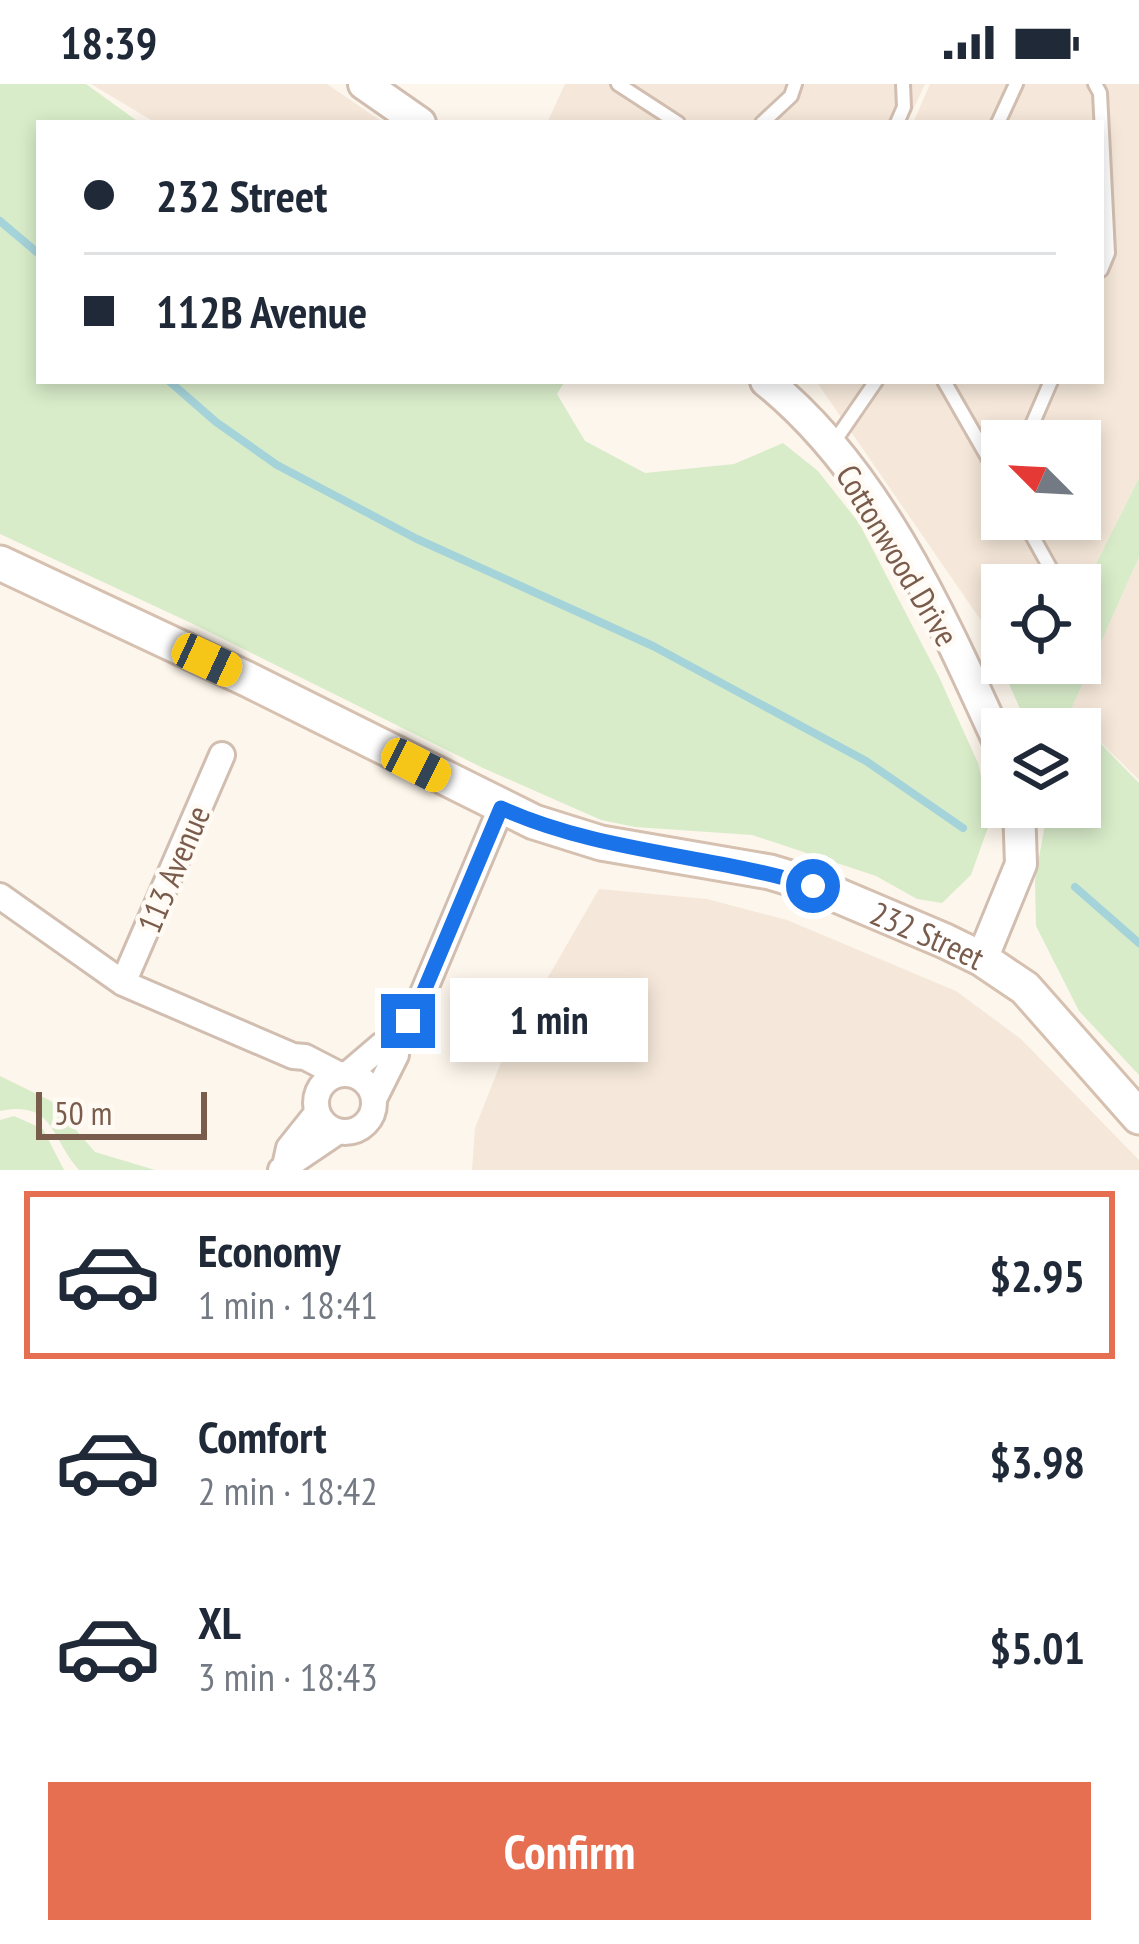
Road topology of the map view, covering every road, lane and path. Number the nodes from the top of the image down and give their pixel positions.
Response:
1 (364, 84) edge
2 (618, 84) edge
3 (795, 84) edge
4 (903, 84) edge
5 (1016, 84) edge
6 (1095, 84) edge
7 (416, 120) edge
8 (673, 120) edge
9 (765, 120) edge
10 (898, 120) edge
11 (999, 120) edge
12 (1101, 120) edge
13 (1104, 173) edge
14 (1104, 263) edge
15 (770, 384) edge
16 (874, 384) edge
17 (946, 384) edge
18 (1051, 384) edge
19 (1034, 420) edge
20 (981, 445) edge
21 (831, 446) junction
22 (1, 567) edge
23 (983, 708) edge
24 (222, 754) dead end
25 (501, 808) junction
26 (1020, 828) edge
27 (0, 896) edge
28 (982, 959) junction
29 (123, 983) junction
30 (394, 1044) junction
31 (293, 1056) junction
32 (343, 1074) junction
33 (374, 1099) junction
34 (317, 1103) junction
35 (1139, 1118) edge
36 (337, 1132) junction
37 (283, 1168) edge

1 - 7 street
2 - 8 lane
3 - 9 lane
4 - 10 lane
5 - 11 lane
6 - 12 lane
13 - 14 lane
15 - 21 street, Cottonwood Drive
16 - 21 lane
17 - 20 lane
18 - 19 lane
21 - 23 street, Cottonwood Drive
22 - 25 main road, 232 Street
24 - 29 street, 113 Avenue
25 - 28 main road, 232 Street
25 - 30 street
26 - 28 street
27 - 29 street
28 - 35 main road, 232 Street
29 - 31 street
30 - 32 street
30 - 33 street
31 - 32 street
31 - 34 street
32 - 33 street
32 - 34 street
33 - 36 street
34 - 36 street
34 - 37 street
36 - 37 street

